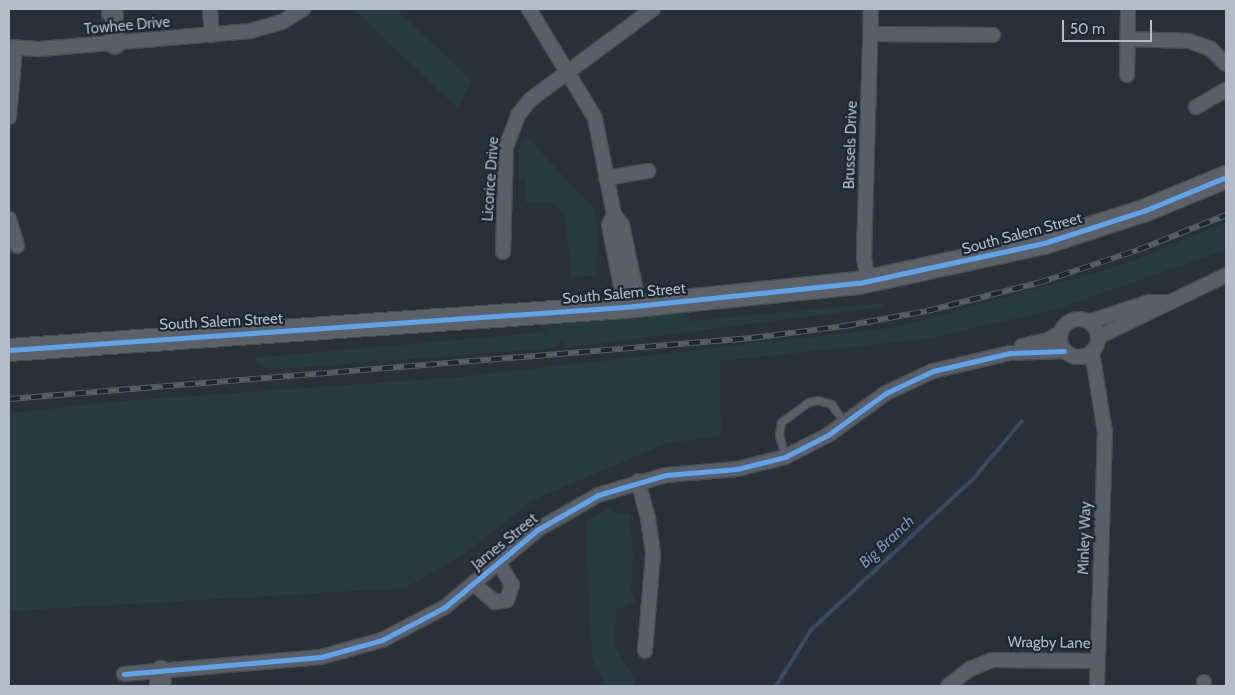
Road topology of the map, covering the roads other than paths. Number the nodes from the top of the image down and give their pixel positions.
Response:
1 (112, 9) edge
2 (210, 9) edge
3 (303, 9) edge
4 (529, 9) edge
5 (653, 9) edge
6 (871, 9) edge
7 (1128, 9) edge
8 (871, 34) junction
9 (212, 35) junction
10 (993, 35) dead end
11 (1128, 40) junction
12 (115, 44) junction
13 (12, 48) edge
14 (1226, 64) edge
15 (568, 73) junction
16 (1127, 75) dead end
17 (1226, 90) edge
18 (1196, 107) dead end
19 (9, 117) edge
20 (648, 172) dead end
21 (1226, 176) edge
22 (606, 178) junction
23 (9, 219) edge
24 (17, 246) dead end
25 (503, 252) dead end
26 (1226, 275) edge
27 (868, 282) junction
28 (1166, 302) junction
29 (632, 306) junction
30 (1089, 322) junction
31 (1060, 333) junction
32 (1098, 337) junction
33 (9, 350) edge
34 (1092, 352) junction
35 (1010, 353) junction
36 (1070, 354) junction
37 (1098, 391) junction
38 (845, 423) junction
39 (785, 457) junction
40 (638, 481) junction
41 (499, 563) junction
42 (474, 584) junction
43 (645, 651) dead end
44 (1098, 660) junction
45 (124, 674) dead end
46 (160, 679) edge
47 (948, 686) edge
48 (1097, 686) edge

1 - 12 main road
2 - 9 street
3 - 9 street, Towhee Drive
4 - 15 street
5 - 15 street, Licorice Drive
6 - 8 street, Brussels Drive
7 - 11 street
8 - 10 street
8 - 27 street, Brussels Drive
9 - 12 street, Towhee Drive
11 - 14 street
11 - 16 street
12 - 13 street, Towhee Drive
13 - 19 street
15 - 22 street
15 - 25 street, Licorice Drive
17 - 18 street
20 - 22 street
21 - 27 main road, South Salem Street
22 - 29 street
23 - 24 street
26 - 28 street
27 - 29 main road, South Salem Street
28 - 30 street
28 - 32 street
29 - 33 main road, South Salem Street
30 - 31 street
30 - 32 street
31 - 35 street, James Street
31 - 36 street
32 - 34 street
34 - 36 street
34 - 37 street, Minley Way
35 - 36 street, James Street
35 - 38 street, James Street
36 - 37 street, Minley Way
37 - 44 street, Minley Way
38 - 39 street, James Street
38 - 39 lane
39 - 40 street, James Street
40 - 41 street, James Street
40 - 43 street
41 - 42 street, James Street
41 - 42 street, James Street
42 - 46 street, James Street
44 - 47 street, Wragby Lane
44 - 48 street, Minley Way
45 - 46 street, James Street

